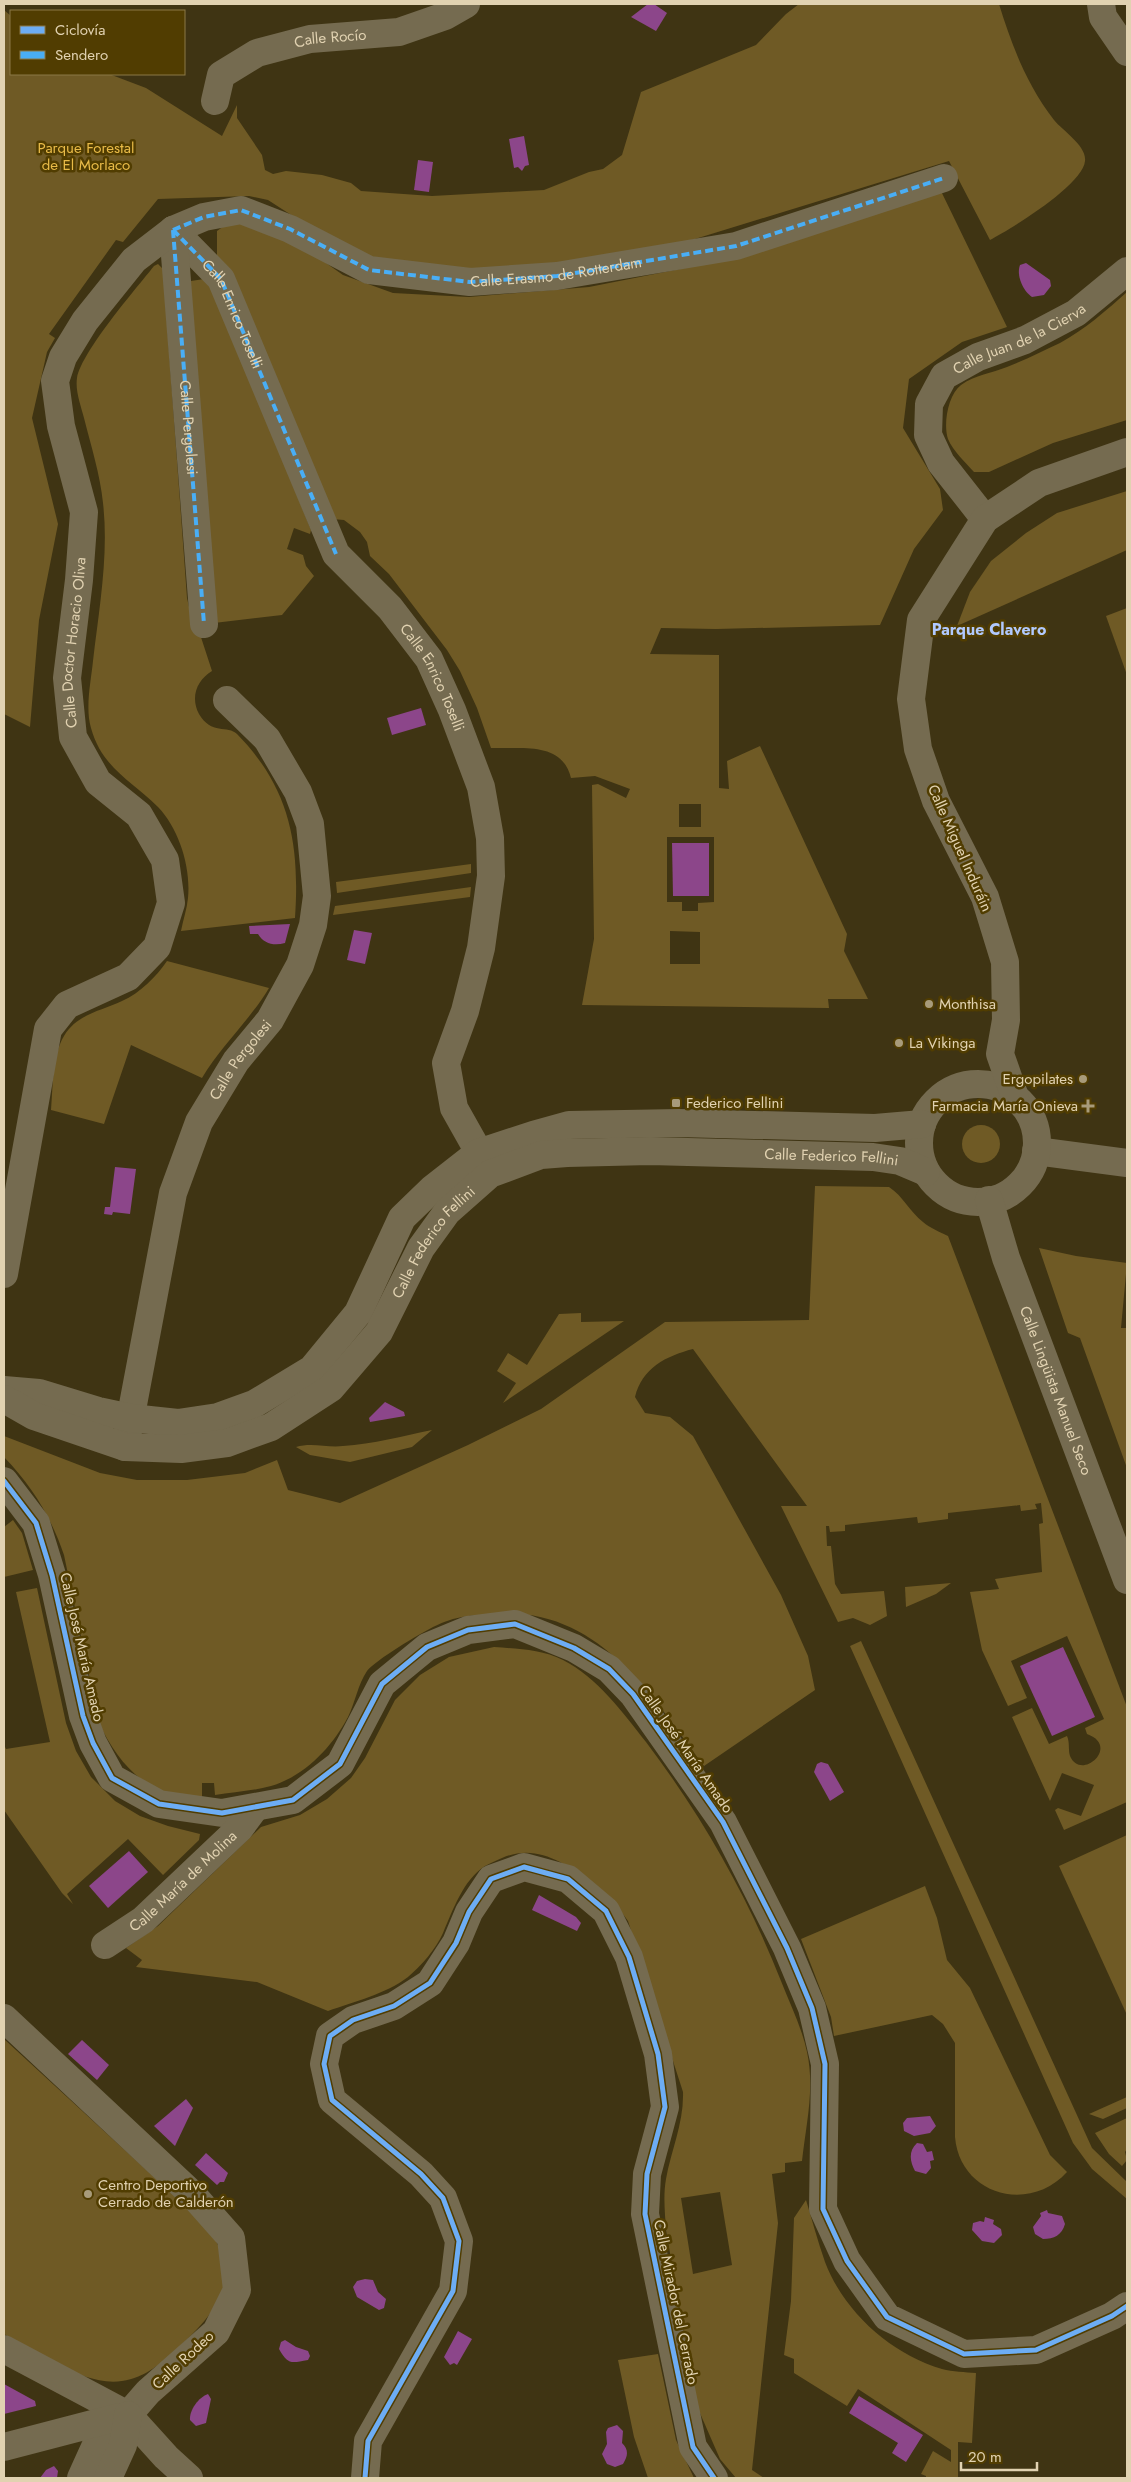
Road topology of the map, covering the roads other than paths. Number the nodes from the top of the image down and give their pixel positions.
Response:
1 (466, 4) edge
2 (1101, 4) edge
3 (1127, 52) edge
4 (215, 101) dead end
5 (944, 178) dead end
6 (173, 230) junction
7 (1127, 271) edge
8 (1127, 452) edge
9 (985, 519) junction
10 (204, 624) dead end
11 (227, 700) dead end
12 (1000, 1054) junction
13 (966, 1085) junction
14 (1015, 1097) junction
15 (922, 1124) junction
16 (1036, 1151) junction
17 (484, 1163) junction
18 (1127, 1163) edge
19 (926, 1172) junction
20 (989, 1200) junction
21 (4, 1274) edge
22 (4, 1390) edge
23 (4, 1399) edge
24 (131, 1418) junction
25 (125, 1447) junction
26 (4, 1481) edge
27 (1127, 1580) edge
28 (254, 1809) junction
29 (105, 1944) dead end
30 (4, 2018) edge
31 (1127, 2306) edge
32 (4, 2349) edge
33 (128, 2415) junction
34 (4, 2446) edge
35 (81, 2478) edge
36 (108, 2478) edge
37 (189, 2478) edge
38 (365, 2478) edge
39 (714, 2478) edge

1 - 4 street, Calle Rocío
2 - 3 street
5 - 6 street, Calle Erasmo de Rotterdam
6 - 10 street, Calle Pergolesi
6 - 17 street, Calle Enrico Toselli
6 - 21 street, Calle Doctor Horacio Oliva
7 - 9 street, Calle Juan de la Cierva
8 - 9 street, Calle Miguel Induráin
9 - 12 street, Calle Miguel Induráin
11 - 24 street, Calle Pergolesi
12 - 13 street
12 - 14 street
13 - 14 street
13 - 15 street
14 - 16 street
15 - 17 street, Calle Federico Fellini
15 - 19 street
16 - 18 street
16 - 20 street
17 - 19 street, Calle Federico Fellini
17 - 24 street, Calle Federico Fellini
17 - 25 street, Calle Federico Fellini
19 - 20 street
20 - 27 street, Calle Lingüista Manuel Seco
22 - 24 street, Calle Federico Fellini
23 - 25 street, Calle Federico Fellini
24 - 25 street, Calle Pergolesi
26 - 28 street, Calle José María Amado
28 - 29 street, Calle María de Molina
28 - 31 street, Calle José María Amado
30 - 33 street, Calle Rodeo
32 - 33 street
33 - 34 street
33 - 35 street, Calle Rodeo
33 - 36 street
33 - 37 street
38 - 39 street, Calle Mirador del Cerrado

